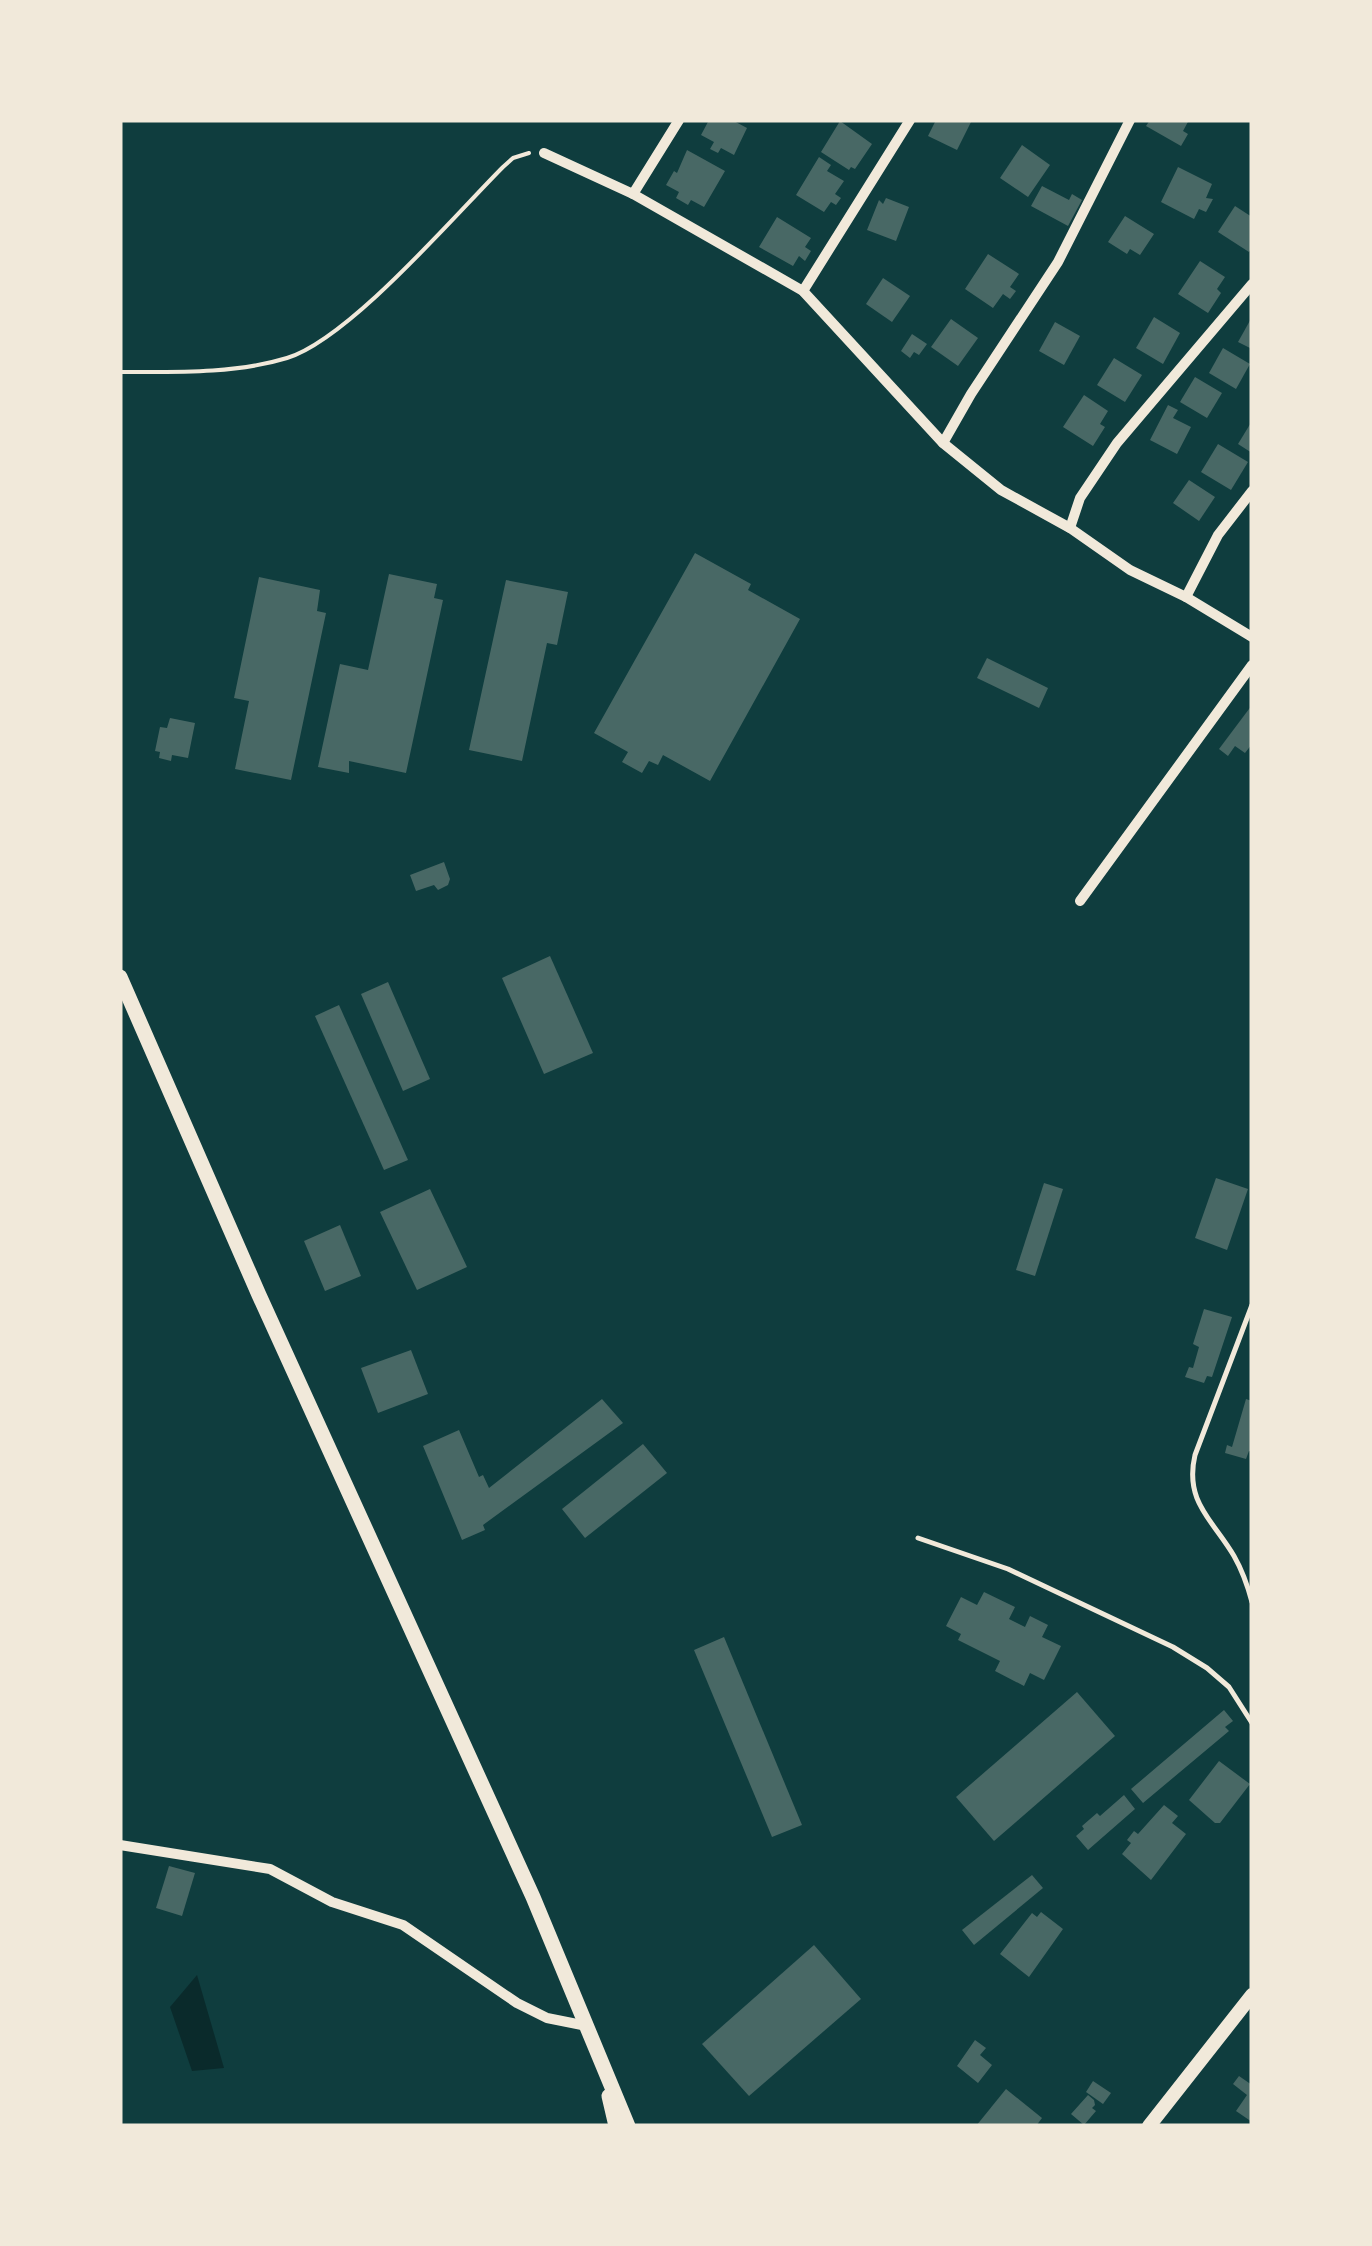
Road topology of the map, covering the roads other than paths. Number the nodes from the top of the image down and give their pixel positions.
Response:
1 (679, 120) edge
2 (910, 120) edge
3 (1130, 120) edge
4 (544, 154) road end
5 (632, 194) junction
6 (1252, 284) edge
7 (803, 291) junction
8 (943, 443) junction
9 (1252, 491) edge
10 (1070, 528) junction
11 (1186, 596) junction
12 (1252, 637) edge
13 (1252, 665) edge
14 (1080, 900) dead end
15 (120, 977) edge
16 (1252, 1305) edge
17 (918, 1538) dead end
18 (1252, 1602) edge
19 (1252, 1724) edge
20 (120, 1845) edge
21 (1252, 1995) edge
22 (588, 2026) junction
23 (602, 2058) junction
24 (616, 2126) edge
25 (628, 2126) edge
26 (1149, 2126) edge

1 - 5 street
2 - 7 street
3 - 8 street
4 - 5 street
5 - 7 street
6 - 10 street
7 - 8 street
8 - 10 street
9 - 11 street
10 - 11 street
11 - 12 street
13 - 14 street
15 - 22 main road
16 - 18 lane
17 - 19 lane
20 - 22 street
21 - 26 main road
22 - 23 main road
23 - 24 main road
23 - 25 main road

